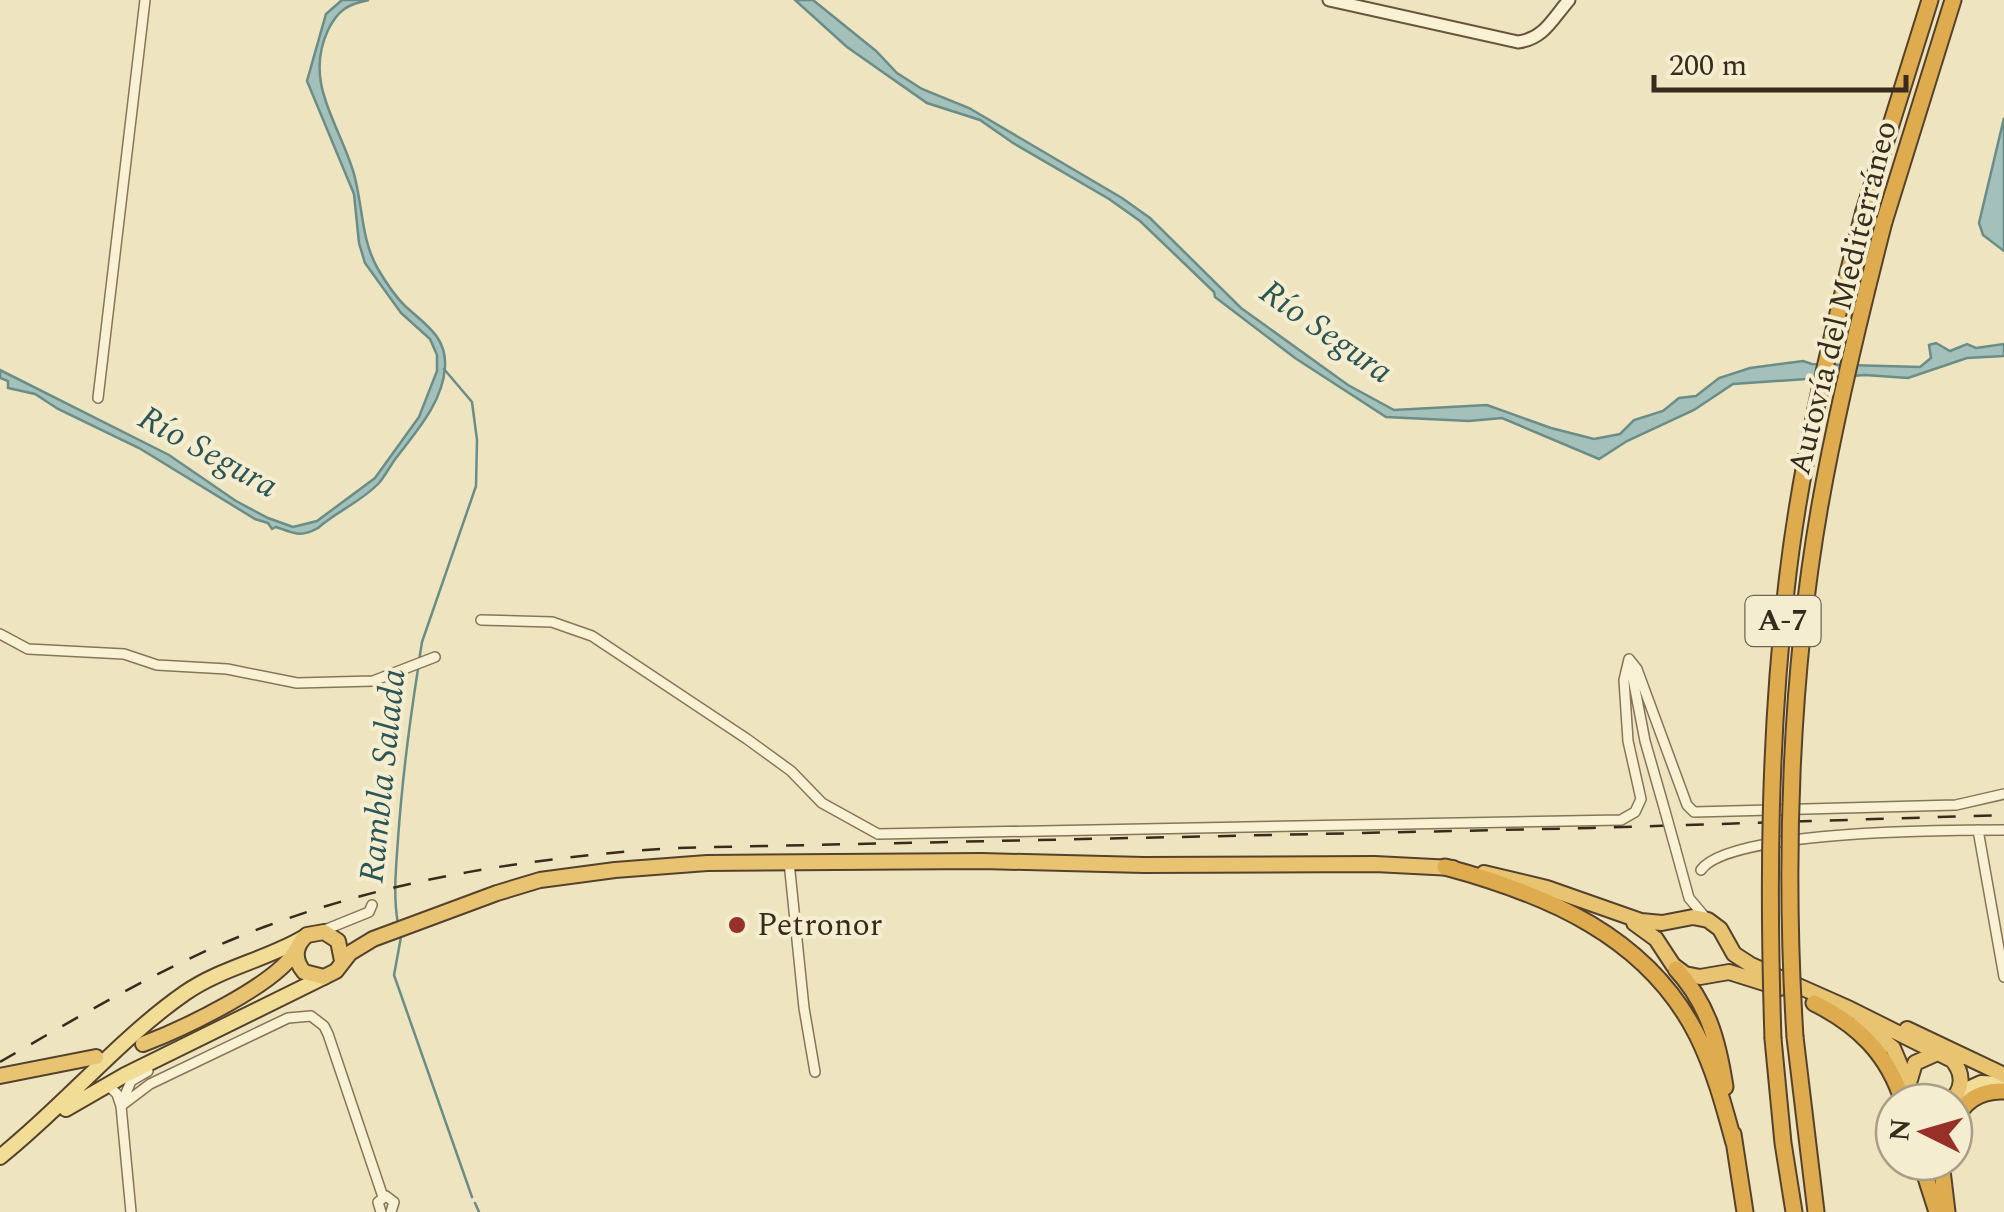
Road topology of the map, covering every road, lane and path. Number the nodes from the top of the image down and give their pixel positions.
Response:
1 (145, 0) edge
2 (1329, 0) edge
3 (1569, 0) edge
4 (1930, 0) edge
5 (1953, 0) edge
6 (98, 398) dead end
7 (481, 620) dead end
8 (0, 634) edge
9 (435, 656) dead end
10 (1629, 659) junction
11 (2004, 794) edge
12 (1978, 830) junction
13 (2004, 830) edge
14 (789, 862) junction
15 (1445, 867) junction
16 (1700, 870) dead end
17 (1690, 898) junction
18 (372, 905) dead end
19 (1622, 916) junction
20 (1685, 920) junction
21 (1708, 920) junction
22 (338, 934) junction
23 (379, 937) junction
24 (1726, 941) junction
25 (300, 943) junction
26 (342, 961) junction
27 (1672, 962) junction
28 (1710, 974) junction
29 (317, 977) junction
30 (2004, 977) edge
31 (266, 981) junction
32 (1814, 1003) joint
33 (1850, 1009) junction
34 (216, 1031) junction
35 (143, 1044) dead end
36 (1935, 1054) junction
37 (98, 1063) junction
38 (811, 1068) dead end
39 (1959, 1069) junction
40 (0, 1076) edge
41 (1898, 1082) edge
42 (1914, 1082) edge
43 (1961, 1082) edge
44 (2004, 1083) edge
45 (108, 1084) junction
46 (1974, 1087) edge
47 (88, 1096) junction
48 (1974, 1097) edge
49 (121, 1106) junction
50 (44, 1122) junction
51 (1734, 1143) junction
52 (0, 1157) edge
53 (1928, 1182) edge
54 (1935, 1182) edge
55 (1945, 1182) edge
56 (383, 1197) junction
57 (130, 1208) edge
58 (381, 1212) edge
59 (390, 1212) edge
60 (1745, 1212) edge
61 (1794, 1212) edge
62 (1816, 1212) edge
63 (1938, 1212) edge
64 (1949, 1212) edge

1 - 6 street
2 - 3 main road
4 - 61 highway, Autovía del Mediterráneo / A-7, bridge
5 - 62 highway, Autovía del Mediterráneo / A-7, bridge
7 - 10 street
8 - 9 street
10 - 11 street
10 - 17 street, bridge
12 - 13 street
12 - 16 street
12 - 30 street
14 - 15 highway
14 - 23 highway
14 - 38 street
15 - 19 highway
15 - 51 highway
17 - 20 street
17 - 21 street
18 - 22 street
19 - 20 highway
19 - 27 highway
20 - 21 highway
20 - 27 highway
21 - 24 highway
22 - 23 highway
22 - 25 highway
22 - 26 highway
23 - 26 highway
24 - 28 highway
24 - 33 highway
25 - 29 highway
25 - 31 highway
25 - 37 main road
26 - 29 highway
27 - 28 highway
27 - 51 highway
28 - 32 highway
29 - 31 highway
29 - 34 main road
31 - 35 highway
32 - 41 highway
33 - 36 highway
33 - 44 highway
34 - 45 main road
34 - 49 street
36 - 39 highway
36 - 42 highway
37 - 40 highway
37 - 45 main road
37 - 50 main road
39 - 43 highway
39 - 44 main road
44 - 46 main road
44 - 48 highway
45 - 47 main road
45 - 49 street
47 - 49 street
47 - 50 main road
49 - 56 street
49 - 57 street
50 - 52 main road
51 - 60 highway
53 - 63 highway
54 - 63 highway
55 - 64 highway
56 - 58 street
56 - 59 street

